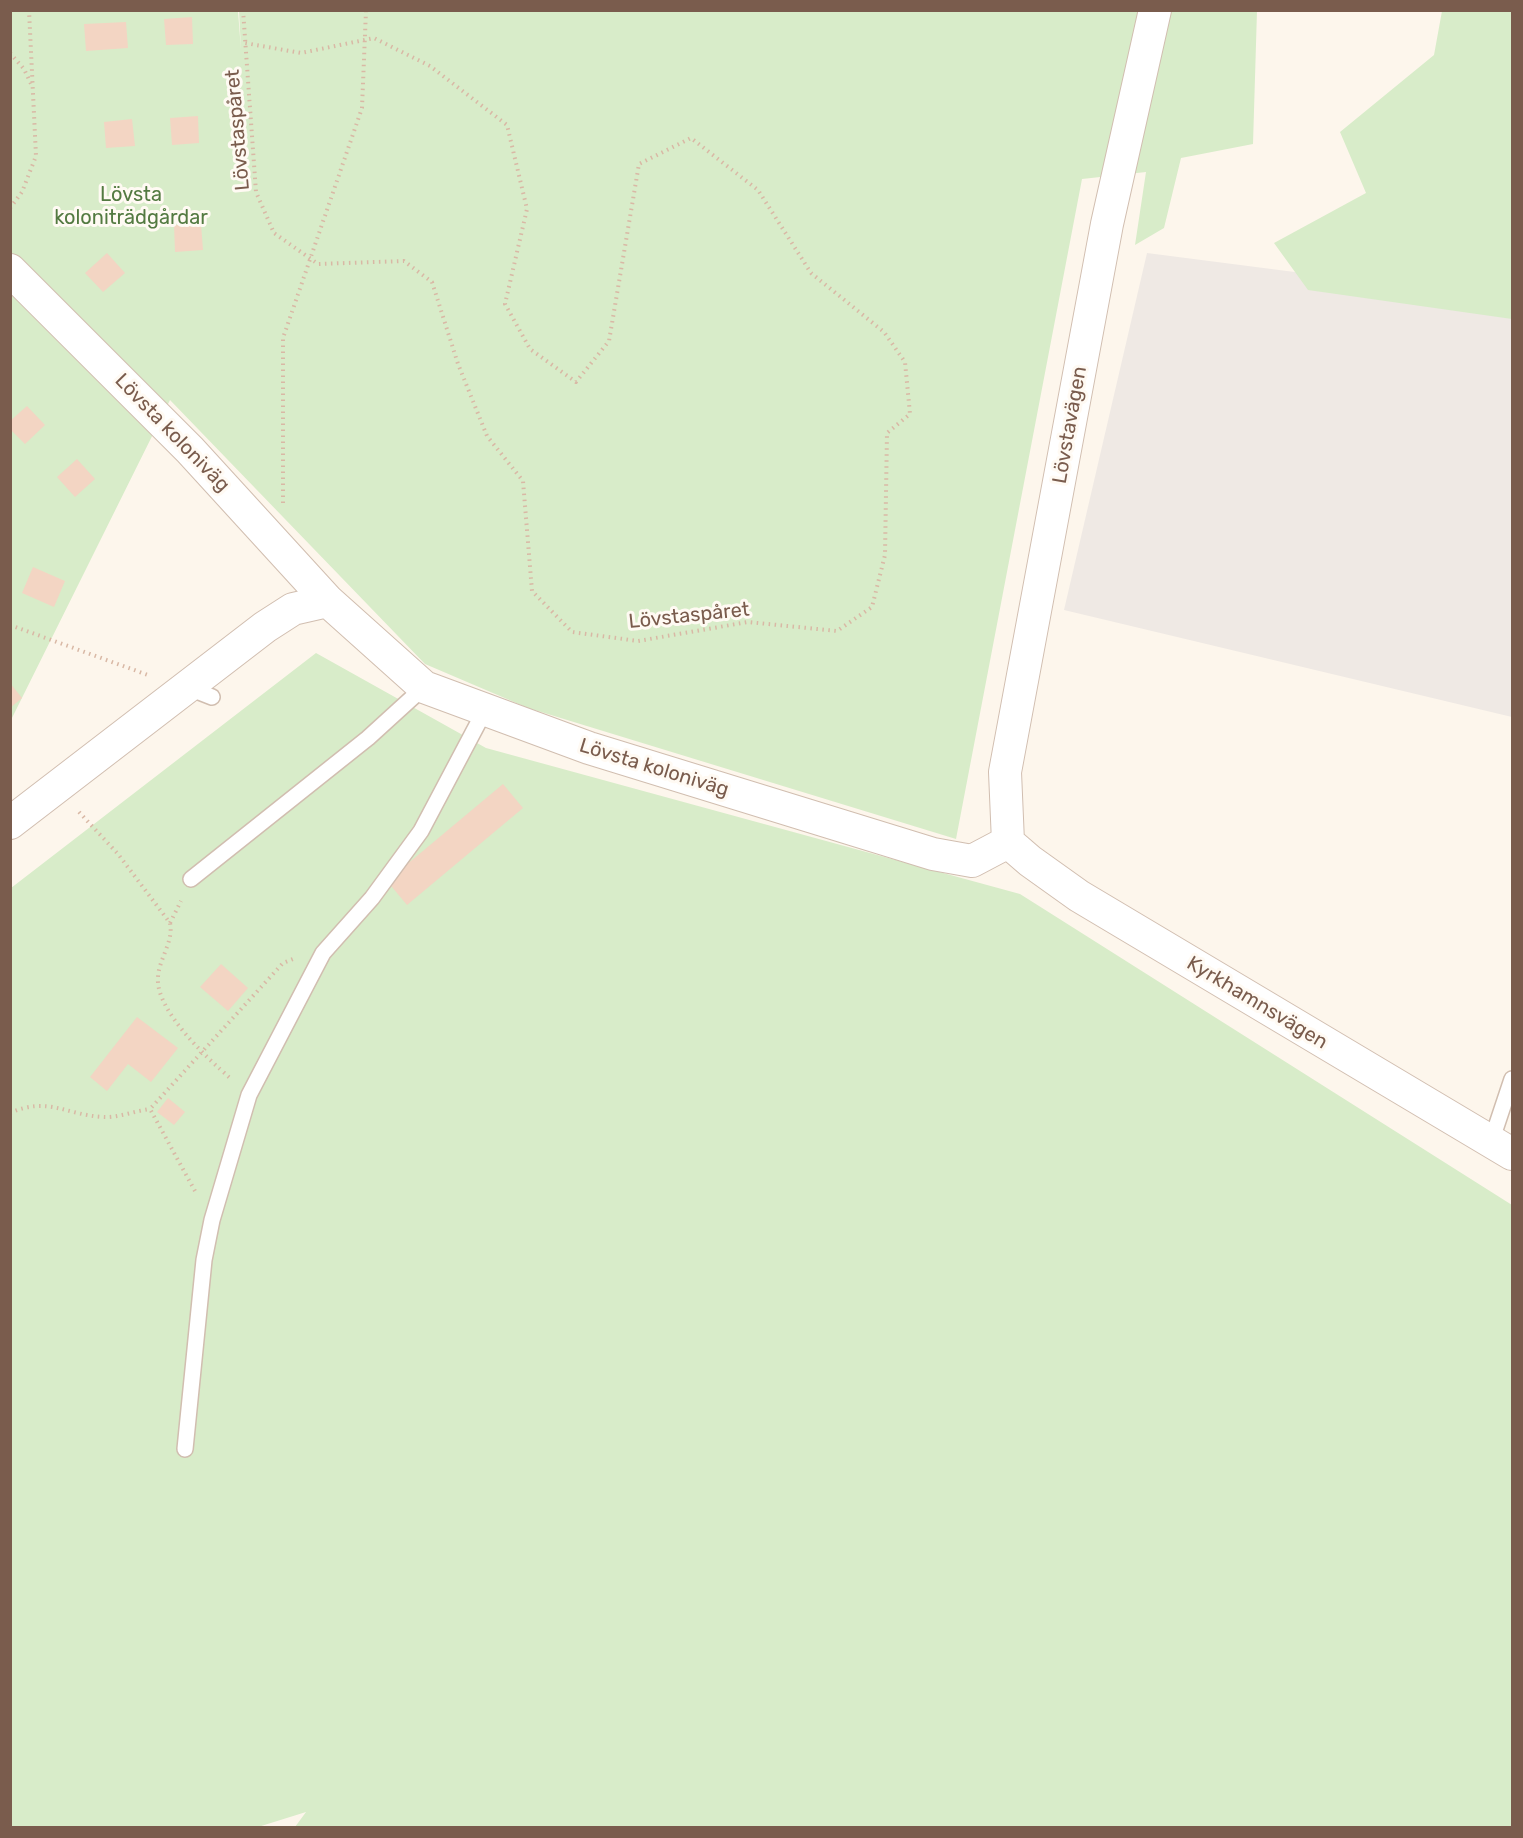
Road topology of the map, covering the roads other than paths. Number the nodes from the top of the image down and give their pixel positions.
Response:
1 (1155, 10) edge
2 (10, 270) edge
3 (328, 601) junction
4 (424, 687) junction
5 (485, 710) junction
6 (10, 823) edge
7 (1008, 842) junction
8 (192, 879) dead end
9 (1512, 1079) edge
10 (1502, 1148) edge
11 (185, 1449) dead end

1 - 7 street, Lövstavägen
2 - 3 street, Lövsta koloniväg
3 - 4 street, Lövsta koloniväg
3 - 6 street
4 - 5 street, Lövsta koloniväg
4 - 8 lane
5 - 7 street, Lövsta koloniväg
5 - 11 lane
7 - 10 street, Kyrkhamnsvägen
9 - 10 lane

